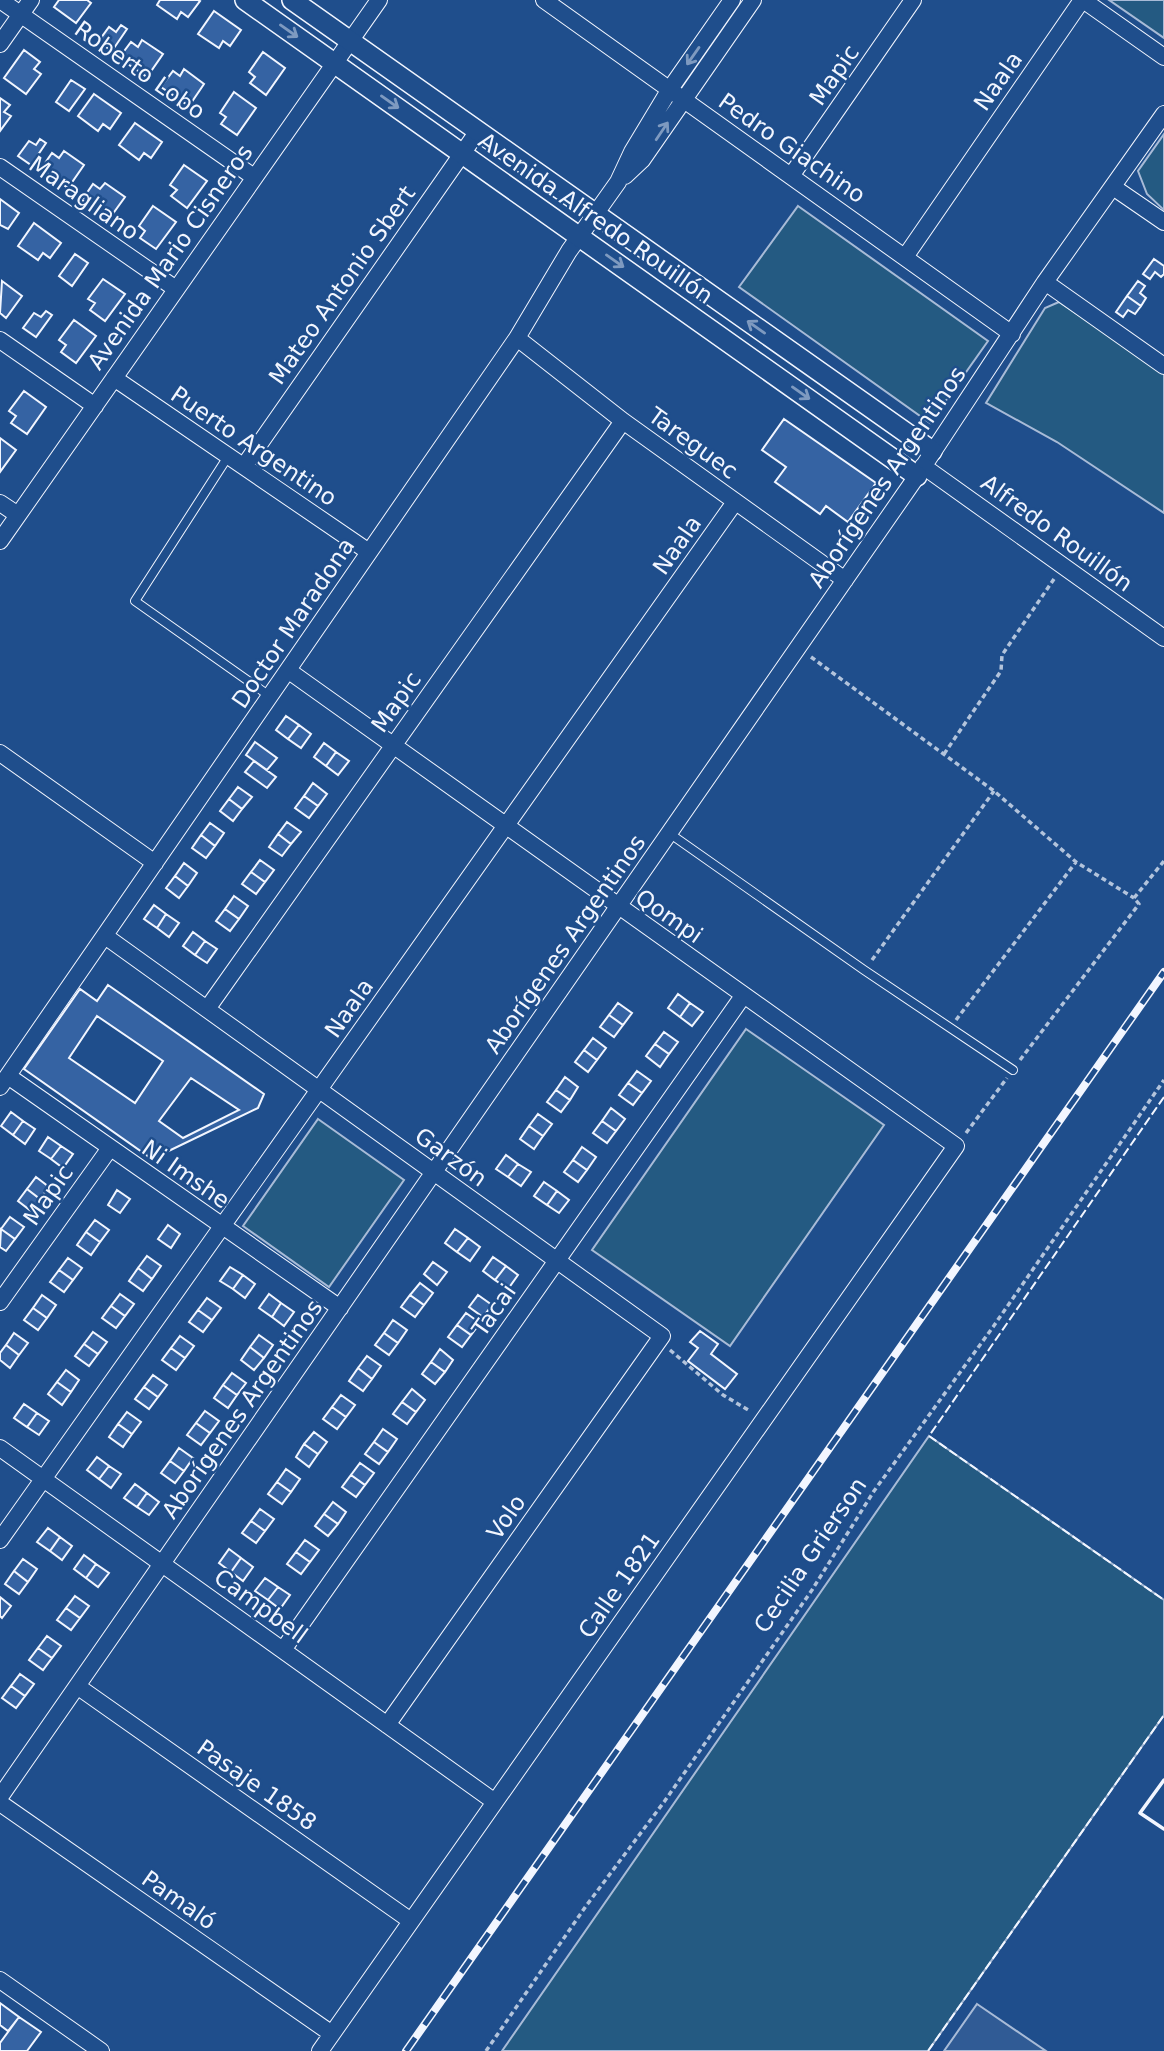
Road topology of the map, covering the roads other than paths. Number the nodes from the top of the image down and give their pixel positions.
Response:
1 (0, 0) edge
2 (31, 0) edge
3 (245, 0) edge
4 (292, 0) edge
5 (379, 0) edge
6 (544, 0) edge
7 (732, 0) edge
8 (753, 0) edge
9 (913, 0) edge
10 (1082, 0) edge
11 (568, 7) edge
12 (21, 15) junction
13 (349, 40) junction
14 (0, 44) edge
15 (1164, 57) edge
16 (334, 62) junction
17 (670, 89) junction
18 (684, 99) junction
19 (1164, 114) edge
20 (478, 131) junction
21 (462, 153) junction
22 (0, 167) edge
23 (791, 176) junction
24 (254, 177) junction
25 (618, 182) junction
26 (1113, 187) junction
27 (596, 214) junction
28 (1164, 222) edge
29 (580, 236) junction
30 (905, 257) junction
31 (1045, 282) junction
32 (176, 289) junction
33 (1012, 334) junction
34 (517, 338) junction
35 (0, 340) edge
36 (1164, 366) edge
37 (114, 378) junction
38 (94, 405) junction
39 (623, 421) junction
40 (229, 455) junction
41 (924, 464) junction
42 (244, 466) junction
43 (735, 502) junction
44 (0, 503) edge
45 (18, 516) junction
46 (0, 541) edge
47 (369, 552) junction
48 (845, 580) junction
49 (1164, 638) edge
50 (289, 671) junction
51 (271, 697) junction
52 (393, 746) junction
53 (0, 753) edge
54 (506, 826) junction
55 (669, 833) junction
56 (155, 863) junction
57 (617, 908) junction
58 (105, 936) junction
59 (743, 996) junction
60 (208, 1009) junction
61 (1013, 1070) road end
62 (4, 1081) edge
63 (319, 1090) junction
64 (956, 1146) joint
65 (110, 1148) junction
66 (433, 1173) junction
67 (222, 1227) junction
68 (557, 1261) junction
69 (0, 1302) edge
70 (340, 1308) junction
71 (662, 1336) joint
72 (0, 1448) edge
73 (43, 1479) junction
74 (0, 1540) edge
75 (162, 1564) junction
76 (283, 1650) junction
77 (77, 1686) junction
78 (387, 1725) junction
79 (6, 1775) edge
80 (0, 1797) edge
81 (495, 1802) junction
82 (0, 1803) edge
83 (411, 1921) junction
84 (0, 1980) edge
85 (332, 2034) junction
86 (101, 2051) edge
87 (320, 2051) edge

1 - 12 street, Roberto Lobo
2 - 12 street
3 -> 16 street, Avenida Alfredo Rouillón
4 - 13 street, Avenida Alfredo Rouillón
5 - 13 street, Avenida Mario Cisneros
6 - 11 street, Pedro Giachino
7 -> 17 street, Doctor Maradona
8 - 18 street, Doctor Maradona
9 - 23 street, Mapic
10 - 15 street
10 - 30 street, Naala
11 - 17 street, Pedro Giachino
12 - 14 street
12 - 24 street, Roberto Lobo
13 - 16 street, Avenida Mario Cisneros
13 - 20 street, Avenida Alfredo Rouillón
16 -> 21 street, Avenida Alfredo Rouillón
16 - 24 street, Avenida Mario Cisneros
17 - 18 street, Pedro Giachino
17 - 25 street, Doctor Maradona
18 - 23 street, Pedro Giachino
25 -> 18 street, Doctor Maradona
19 - 26 street, Aborígenes Argentinos
20 - 21 street, Mateo Antonio Sbert
20 - 27 street, Avenida Alfredo Rouillón
21 - 29 street, Avenida Alfredo Rouillón
21 - 42 street, Mateo Antonio Sbert
22 - 32 street, Maragliano
23 - 30 street, Pedro Giachino
24 - 32 street, Avenida Mario Cisneros
25 - 27 street, Doctor Maradona
26 - 28 street
26 - 31 street, Aborígenes Argentinos
27 - 29 street, Doctor Maradona
41 -> 27 street, Avenida Alfredo Rouillón
29 - 34 street, Doctor Maradona
29 -> 41 street, Avenida Alfredo Rouillón
30 - 33 street, Pedro Giachino
31 - 33 street, Aborígenes Argentinos
31 - 36 street
32 - 37 street, Avenida Mario Cisneros
33 - 41 street, Aborígenes Argentinos
34 - 39 street, Tareguec
34 - 47 street, Doctor Maradona
35 - 38 street
37 - 38 street, Avenida Mario Cisneros
37 - 40 street, Puerto Argentino
38 - 45 street, Avenida Mario Cisneros
39 - 43 street, Tareguec
39 - 52 street, Mapic
40 - 42 street, Puerto Argentino
40 - 51 lane
41 - 48 street, Aborígenes Argentinos
41 - 49 street, Alfredo Rouillón
42 - 47 street, Puerto Argentino
43 - 48 street, Tareguec
43 - 54 street, Naala
44 - 45 street
45 - 46 street, Avenida Mario Cisneros
47 - 50 street, Doctor Maradona
48 - 55 street, Aborígenes Argentinos
50 - 51 street, Doctor Maradona
50 - 52 street, Qompi
51 - 56 street, Doctor Maradona
52 - 54 street, Qompi
52 - 60 street, Mapic
53 - 56 street
54 - 57 street, Qompi
54 - 63 street, Naala
55 - 57 street, Aborígenes Argentinos
55 - 61 lane
56 - 58 street, Doctor Maradona
57 - 59 street, Qompi
57 - 66 street, Aborígenes Argentinos
58 - 60 street, Garzón
58 - 62 street, Doctor Maradona
59 - 64 street, Qompi
59 - 68 street, Tacai
60 - 63 street, Garzón
62 - 65 street, Ni Imshe
63 - 66 street, Garzón
63 - 67 street, Naala
64 - 81 street, Calle 1821
65 - 67 street, Ni Imshe
65 - 69 street, Mapic
66 - 68 street, Garzón
66 - 70 street, Aborígenes Argentinos
67 - 70 street, Ni Imshe
67 - 73 street, Naala
68 - 71 street, Garzón
68 - 76 street, Tacai
70 - 75 street, Aborígenes Argentinos
71 - 78 street, Volo
72 - 73 street, Campbell
73 - 74 street, Naala
73 - 75 street, Campbell
75 - 76 street, Campbell
75 - 77 street, Aborígenes Argentinos
76 - 78 street, Campbell
77 - 79 street, Aborígenes Argentinos
77 - 83 street, Pasaje 1858
78 - 81 street, Campbell
79 - 80 street, Aborígenes Argentinos
81 - 83 street, Calle 1821
82 - 85 street, Pamaló
83 - 85 street, Calle 1821
84 - 86 street
85 - 87 street, Calle 1821

